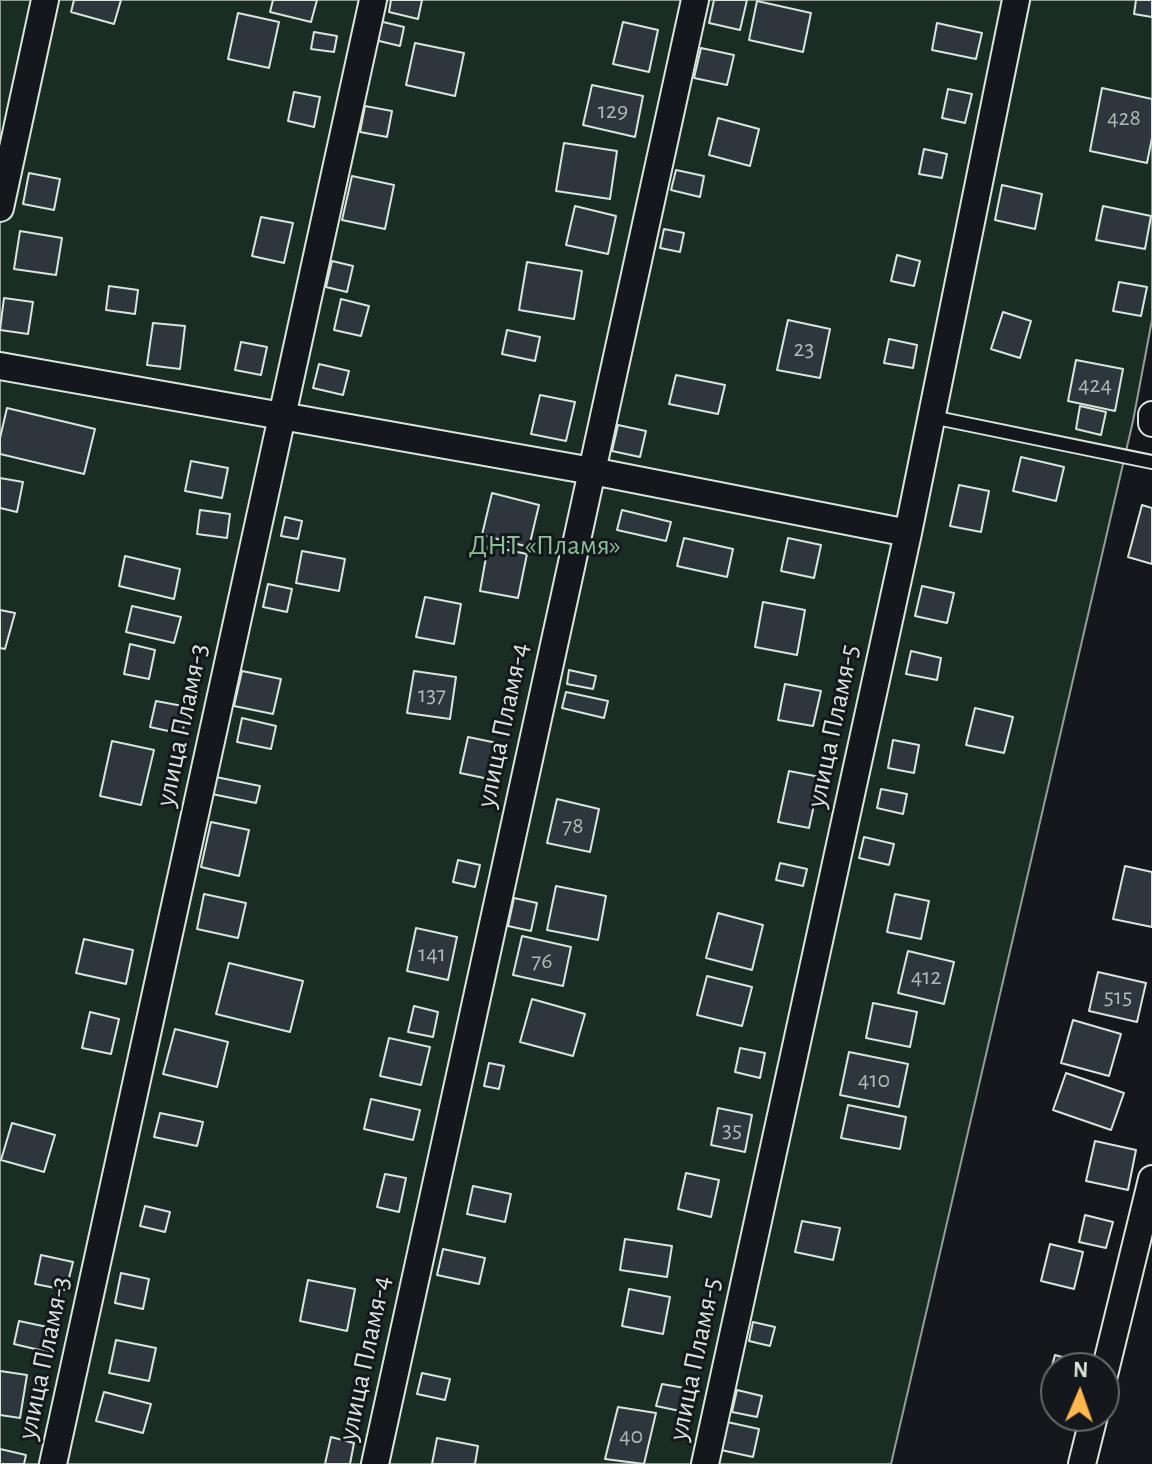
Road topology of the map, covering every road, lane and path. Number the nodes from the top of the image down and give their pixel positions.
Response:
1 (45, 0) edge
2 (373, 0) edge
3 (695, 0) edge
4 (1016, 0) edge
5 (0, 208) edge
6 (0, 366) edge
7 (1152, 415) edge
8 (282, 417) junction
9 (930, 417) junction
10 (1152, 423) edge
11 (1152, 462) edge
12 (592, 471) junction
13 (908, 533) junction
14 (1152, 1179) edge
15 (1110, 1352) edge
16 (1090, 1432) edge
17 (53, 1464) edge
18 (375, 1464) edge
19 (705, 1464) edge
20 (1082, 1464) edge

1 - 5 street
2 - 8 street, улица Пламя-3
3 - 12 street, улица Пламя-4
4 - 9 street, улица Пламя-5
6 - 8 street
7 - 10 street
8 - 12 street
8 - 17 street, улица Пламя-3
9 - 11 lane
9 - 13 street, улица Пламя-5
12 - 13 street
12 - 18 street, улица Пламя-4
13 - 19 street, улица Пламя-5
14 - 15 street
16 - 20 street

